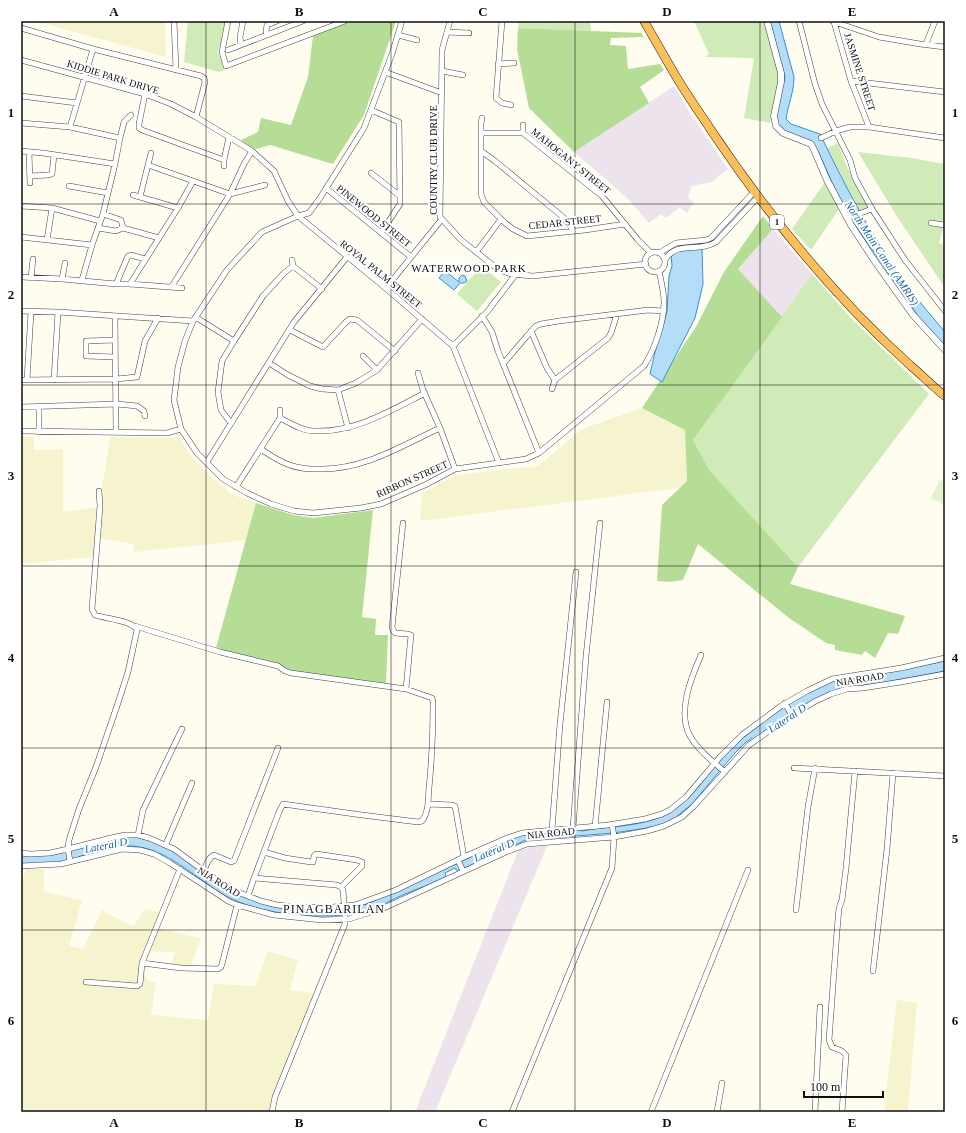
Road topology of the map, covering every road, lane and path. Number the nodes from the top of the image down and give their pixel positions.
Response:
1 (174, 21) edge
2 (228, 21) edge
3 (243, 21) edge
4 (277, 21) edge
5 (303, 21) edge
6 (345, 21) edge
7 (402, 21) edge
8 (450, 21) edge
9 (502, 21) edge
10 (644, 21) edge
11 (767, 21) edge
12 (799, 21) edge
13 (833, 21) edge
14 (935, 21) edge
15 (21, 28) edge
16 (447, 32) junction
17 (469, 33) dead end
18 (267, 35) junction
19 (398, 35) junction
20 (417, 40) dead end
21 (926, 44) junction
22 (241, 45) junction
23 (945, 47) edge
24 (93, 49) junction
25 (228, 50) dead end
26 (21, 60) edge
27 (514, 63) dead end
28 (498, 64) junction
29 (176, 70) junction
30 (442, 71) junction
31 (385, 72) junction
32 (463, 75) dead end
33 (85, 77) junction
34 (851, 81) junction
35 (945, 92) edge
36 (442, 93) junction
37 (145, 94) junction
38 (21, 96) edge
39 (77, 103) junction
40 (511, 105) dead end
41 (371, 110) junction
42 (131, 115) dead end
43 (196, 117) junction
44 (482, 118) dead end
45 (21, 123) edge
46 (523, 125) dead end
47 (70, 127) junction
48 (869, 127) junction
49 (836, 131) junction
50 (481, 133) junction
51 (523, 133) junction
52 (229, 137) junction
53 (120, 138) junction
54 (820, 138) dead end
55 (945, 138) edge
56 (21, 151) edge
57 (252, 151) junction
58 (481, 151) junction
59 (29, 152) junction
60 (151, 153) dead end
61 (54, 155) junction
62 (224, 160) junction
63 (115, 164) junction
64 (148, 165) junction
65 (224, 166) dead end
66 (371, 173) dead end
67 (30, 176) junction
68 (193, 181) junction
69 (30, 183) dead end
70 (69, 186) dead end
71 (265, 186) dead end
72 (326, 188) junction
73 (108, 193) junction
74 (230, 194) junction
75 (756, 194) junction
76 (133, 195) dead end
77 (400, 196) junction
78 (140, 197) junction
79 (21, 206) edge
80 (52, 208) junction
81 (178, 208) junction
82 (397, 208) junction
83 (872, 209) junction
84 (403, 211) dead end
85 (103, 214) junction
86 (298, 216) junction
87 (849, 218) junction
88 (442, 219) junction
89 (502, 219) junction
90 (100, 221) junction
91 (931, 223) dead end
92 (625, 224) junction
93 (945, 225) edge
94 (98, 228) junction
95 (123, 228) junction
96 (574, 231) junction
97 (381, 233) junction
98 (21, 237) edge
99 (158, 238) junction
100 (48, 240) junction
101 (92, 244) junction
102 (477, 252) junction
103 (659, 252) junction
104 (651, 253) junction
105 (347, 257) junction
106 (411, 257) junction
107 (33, 259) dead end
108 (145, 259) junction
109 (292, 260) dead end
110 (665, 260) junction
111 (65, 263) dead end
112 (646, 264) junction
113 (293, 266) junction
114 (659, 271) junction
115 (516, 274) junction
116 (21, 277) edge
117 (31, 278) junction
118 (62, 279) junction
119 (82, 280) junction
120 (116, 284) junction
121 (130, 284) junction
122 (172, 286) junction
123 (182, 288) dead end
124 (386, 288) junction
125 (322, 289) junction
126 (21, 311) edge
127 (663, 311) junction
128 (945, 311) edge
129 (31, 312) junction
130 (58, 312) junction
131 (351, 313) dead end
132 (617, 314) junction
133 (116, 316) junction
134 (482, 316) junction
135 (158, 318) junction
136 (195, 319) junction
137 (352, 319) junction
138 (422, 319) junction
139 (290, 330) junction
140 (531, 331) junction
141 (115, 340) junction
142 (234, 341) junction
143 (453, 346) junction
144 (323, 347) junction
145 (945, 350) edge
146 (395, 351) junction
147 (324, 354) dead end
148 (115, 356) junction
149 (363, 356) dead end
150 (269, 363) junction
151 (503, 364) junction
152 (377, 370) junction
153 (418, 373) dead end
154 (116, 379) junction
155 (21, 380) edge
156 (27, 380) junction
157 (54, 380) junction
158 (555, 380) junction
159 (552, 389) dead end
160 (338, 390) junction
161 (425, 393) junction
162 (945, 396) edge
163 (117, 404) junction
164 (21, 407) edge
165 (39, 407) junction
166 (280, 410) dead end
167 (145, 416) dead end
168 (280, 418) junction
169 (231, 423) junction
170 (348, 428) junction
171 (440, 428) junction
172 (181, 429) junction
173 (21, 431) edge
174 (39, 432) junction
175 (116, 432) junction
176 (261, 449) junction
177 (539, 453) junction
178 (206, 462) junction
179 (499, 463) junction
180 (456, 469) junction
181 (236, 486) junction
182 (99, 491) dead end
183 (402, 523) dead end
184 (600, 523) dead end
185 (576, 572) dead end
186 (135, 626) junction
187 (701, 655) dead end
188 (945, 658) edge
189 (945, 674) edge
190 (406, 688) junction
191 (608, 702) dead end
192 (786, 704) junction
193 (791, 714) junction
194 (182, 729) dead end
195 (278, 748) dead end
196 (715, 764) junction
197 (794, 768) dead end
198 (815, 768) junction
199 (723, 771) junction
200 (855, 771) junction
201 (893, 773) junction
202 (945, 776) edge
203 (192, 783) dead end
204 (428, 804) junction
205 (596, 826) junction
206 (612, 826) junction
207 (572, 828) junction
208 (552, 830) junction
209 (614, 835) junction
210 (138, 836) junction
211 (500, 842) junction
212 (166, 844) junction
213 (68, 850) junction
214 (504, 851) junction
215 (264, 852) junction
216 (21, 853) edge
217 (464, 857) junction
218 (70, 861) junction
219 (459, 862) junction
220 (21, 866) edge
221 (180, 869) junction
222 (462, 870) junction
223 (748, 870) dead end
224 (204, 871) junction
225 (254, 878) junction
226 (341, 887) junction
227 (248, 896) junction
228 (237, 905) junction
229 (344, 907) junction
230 (276, 910) junction
231 (796, 910) dead end
232 (345, 917) junction
233 (142, 964) junction
234 (874, 971) dead end
235 (86, 982) dead end
236 (820, 1007) dead end
237 (722, 1083) dead end
238 (272, 1112) edge
239 (512, 1112) edge
240 (651, 1112) edge
241 (717, 1112) edge
242 (815, 1112) edge
243 (842, 1112) edge

1 - 29 street
2 - 6 street
3 - 22 street
4 - 18 street
5 - 18 street
7 - 19 street
8 - 16 street, COUNTRY CLUB DRIVE
9 - 28 street
10 - 75 highway, 1
11 - 87 street
12 - 49 street
13 - 21 street
13 - 34 street, JASMINE STREET
14 - 21 street
15 - 24 street
16 - 17 street
16 - 30 street, COUNTRY CLUB DRIVE
18 - 22 street
19 - 20 street
19 - 31 street
21 - 23 street
22 - 25 street
24 - 29 street
24 - 33 street
26 - 33 street, KIDDIE PARK DRIVE
27 - 28 street
28 - 40 street
29 - 43 street
30 - 32 street
30 - 36 street, COUNTRY CLUB DRIVE
31 - 36 street
31 - 41 street
33 - 37 street, KIDDIE PARK DRIVE
33 - 39 street
34 - 35 street
34 - 48 street, JASMINE STREET
36 - 88 street, COUNTRY CLUB DRIVE
37 - 43 street, KIDDIE PARK DRIVE
37 - 62 street
38 - 39 street
39 - 47 street
41 - 72 street
41 - 77 street
42 - 53 street
43 - 52 street, KIDDIE PARK DRIVE
44 - 50 street, CEDAR STREET
45 - 47 street
46 - 51 street
47 - 53 street
48 - 49 street
48 - 55 street
49 - 54 street
49 - 83 street
50 - 51 street, MAHOGANY STREET
50 - 58 street, CEDAR STREET
51 - 92 street, MAHOGANY STREET
52 - 57 street, KIDDIE PARK DRIVE
52 - 62 street
53 - 63 street
56 - 59 street
57 - 74 street
57 - 86 street, KIDDIE PARK DRIVE
58 - 89 street, CEDAR STREET
58 - 96 street
59 - 61 street
59 - 67 street
60 - 64 street
61 - 63 street
61 - 67 street
62 - 65 street
63 - 73 street
64 - 68 street
64 - 78 street
66 - 77 street
67 - 69 street
68 - 74 street
68 - 81 street
70 - 73 street
71 - 74 street
72 - 86 street
72 - 97 street, PINEWOOD STREET
73 - 85 street
74 - 122 street
75 - 103 street
75 - 110 street
75 - 162 highway, 1
76 - 78 street
77 - 82 street
78 - 81 street
79 - 80 street
80 - 90 street
80 - 100 street
81 - 99 street
82 - 84 street
82 - 97 street
83 - 87 street
83 - 128 street
85 - 90 street
85 - 95 street
86 - 105 street, ROYAL PALM STREET
86 - 136 street
87 - 145 street
88 - 102 street, COUNTRY CLUB DRIVE
88 - 106 street
89 - 96 street, CEDAR STREET
89 - 102 street
90 - 94 street
91 - 93 street
92 - 96 street, CEDAR STREET
92 - 104 street, MAHOGANY STREET
94 - 95 street
94 - 101 street
95 - 99 street
97 - 106 street, PINEWOOD STREET
98 - 100 street
99 - 108 street
100 - 101 street
101 - 119 street
102 - 115 street, COUNTRY CLUB DRIVE
103 - 104 street
103 - 110 street
104 - 112 street
105 - 124 street, ROYAL PALM STREET
105 - 125 street
106 - 124 street
107 - 117 street
108 - 120 street
108 - 121 street
109 - 113 street
110 - 114 street
111 - 118 street
112 - 114 street
112 - 115 street, COUNTRY CLUB DRIVE
113 - 125 street
113 - 142 street
114 - 127 street, RIBBON STREET
115 - 134 street
116 - 117 street
117 - 118 street
118 - 119 street
119 - 120 street
120 - 121 street
121 - 122 street
122 - 123 street
124 - 138 street, ROYAL PALM STREET
125 - 139 street
126 - 129 street
127 - 132 street
127 - 177 street, RIBBON STREET
129 - 130 street
129 - 156 street
130 - 133 street
130 - 157 street
131 - 137 street
132 - 140 street
132 - 158 street
133 - 135 street
133 - 141 street
134 - 143 street
134 - 151 street
135 - 136 street
135 - 154 street
136 - 142 street
136 - 172 street
137 - 144 street
137 - 146 street
138 - 143 street, ROYAL PALM STREET
138 - 146 street
139 - 144 street
139 - 150 street
140 - 151 street
140 - 158 street
141 - 148 street
141 - 148 street
142 - 169 street
143 - 179 street
144 - 147 street
146 - 152 street
148 - 154 street
149 - 152 street
150 - 160 street
150 - 169 street
151 - 177 street
152 - 160 street
153 - 161 street
154 - 157 street
154 - 163 street
155 - 156 street
156 - 157 street
158 - 159 street
160 - 170 street
161 - 170 street
161 - 171 street
163 - 165 street
163 - 167 street
163 - 175 street
164 - 165 street
165 - 174 street
166 - 168 street
168 - 170 street
168 - 176 street
169 - 178 street
171 - 176 street
171 - 180 street
172 - 175 street
172 - 178 street, RIBBON STREET
173 - 174 street
174 - 175 street
176 - 181 street
177 - 179 street, RIBBON STREET
178 - 181 street, RIBBON STREET
179 - 180 street, RIBBON STREET
180 - 181 street, RIBBON STREET
182 - 186 street
183 - 190 street
184 - 207 street
185 - 208 street
186 - 190 street
186 - 213 street
187 - 196 street
188 - 192 street
189 - 193 street, NIA ROAD
190 - 204 street
191 - 205 street
192 - 193 street
192 - 196 street
193 - 199 street, NIA ROAD
194 - 210 street
195 - 224 street
196 - 199 street
196 - 206 street
197 - 198 street
198 - 200 street
198 - 231 street
199 - 209 street, NIA ROAD
200 - 201 street
200 - 243 street
201 - 202 street
201 - 234 street
203 - 212 street
204 - 215 street
204 - 217 street
205 - 206 street
205 - 207 street
206 - 209 street
207 - 208 street
208 - 211 street
209 - 214 street, NIA ROAD
209 - 239 street
210 - 212 street
210 - 213 street
211 - 214 street
211 - 217 street
212 - 224 street
213 - 216 street
213 - 218 street
214 - 222 street, NIA ROAD
215 - 225 street
215 - 226 street
217 - 219 street
218 - 220 street, NIA ROAD
218 - 221 street, NIA ROAD
219 - 222 street
219 - 229 street
221 - 228 street, NIA ROAD
221 - 233 street
222 - 232 street, NIA ROAD
223 - 240 street
224 - 227 street
225 - 226 street
225 - 227 street
226 - 229 street
227 - 230 street
228 - 230 street, NIA ROAD
228 - 233 street
229 - 230 street
229 - 232 street
230 - 232 street, NIA ROAD
232 - 238 street
233 - 235 street
236 - 242 street
237 - 241 street

